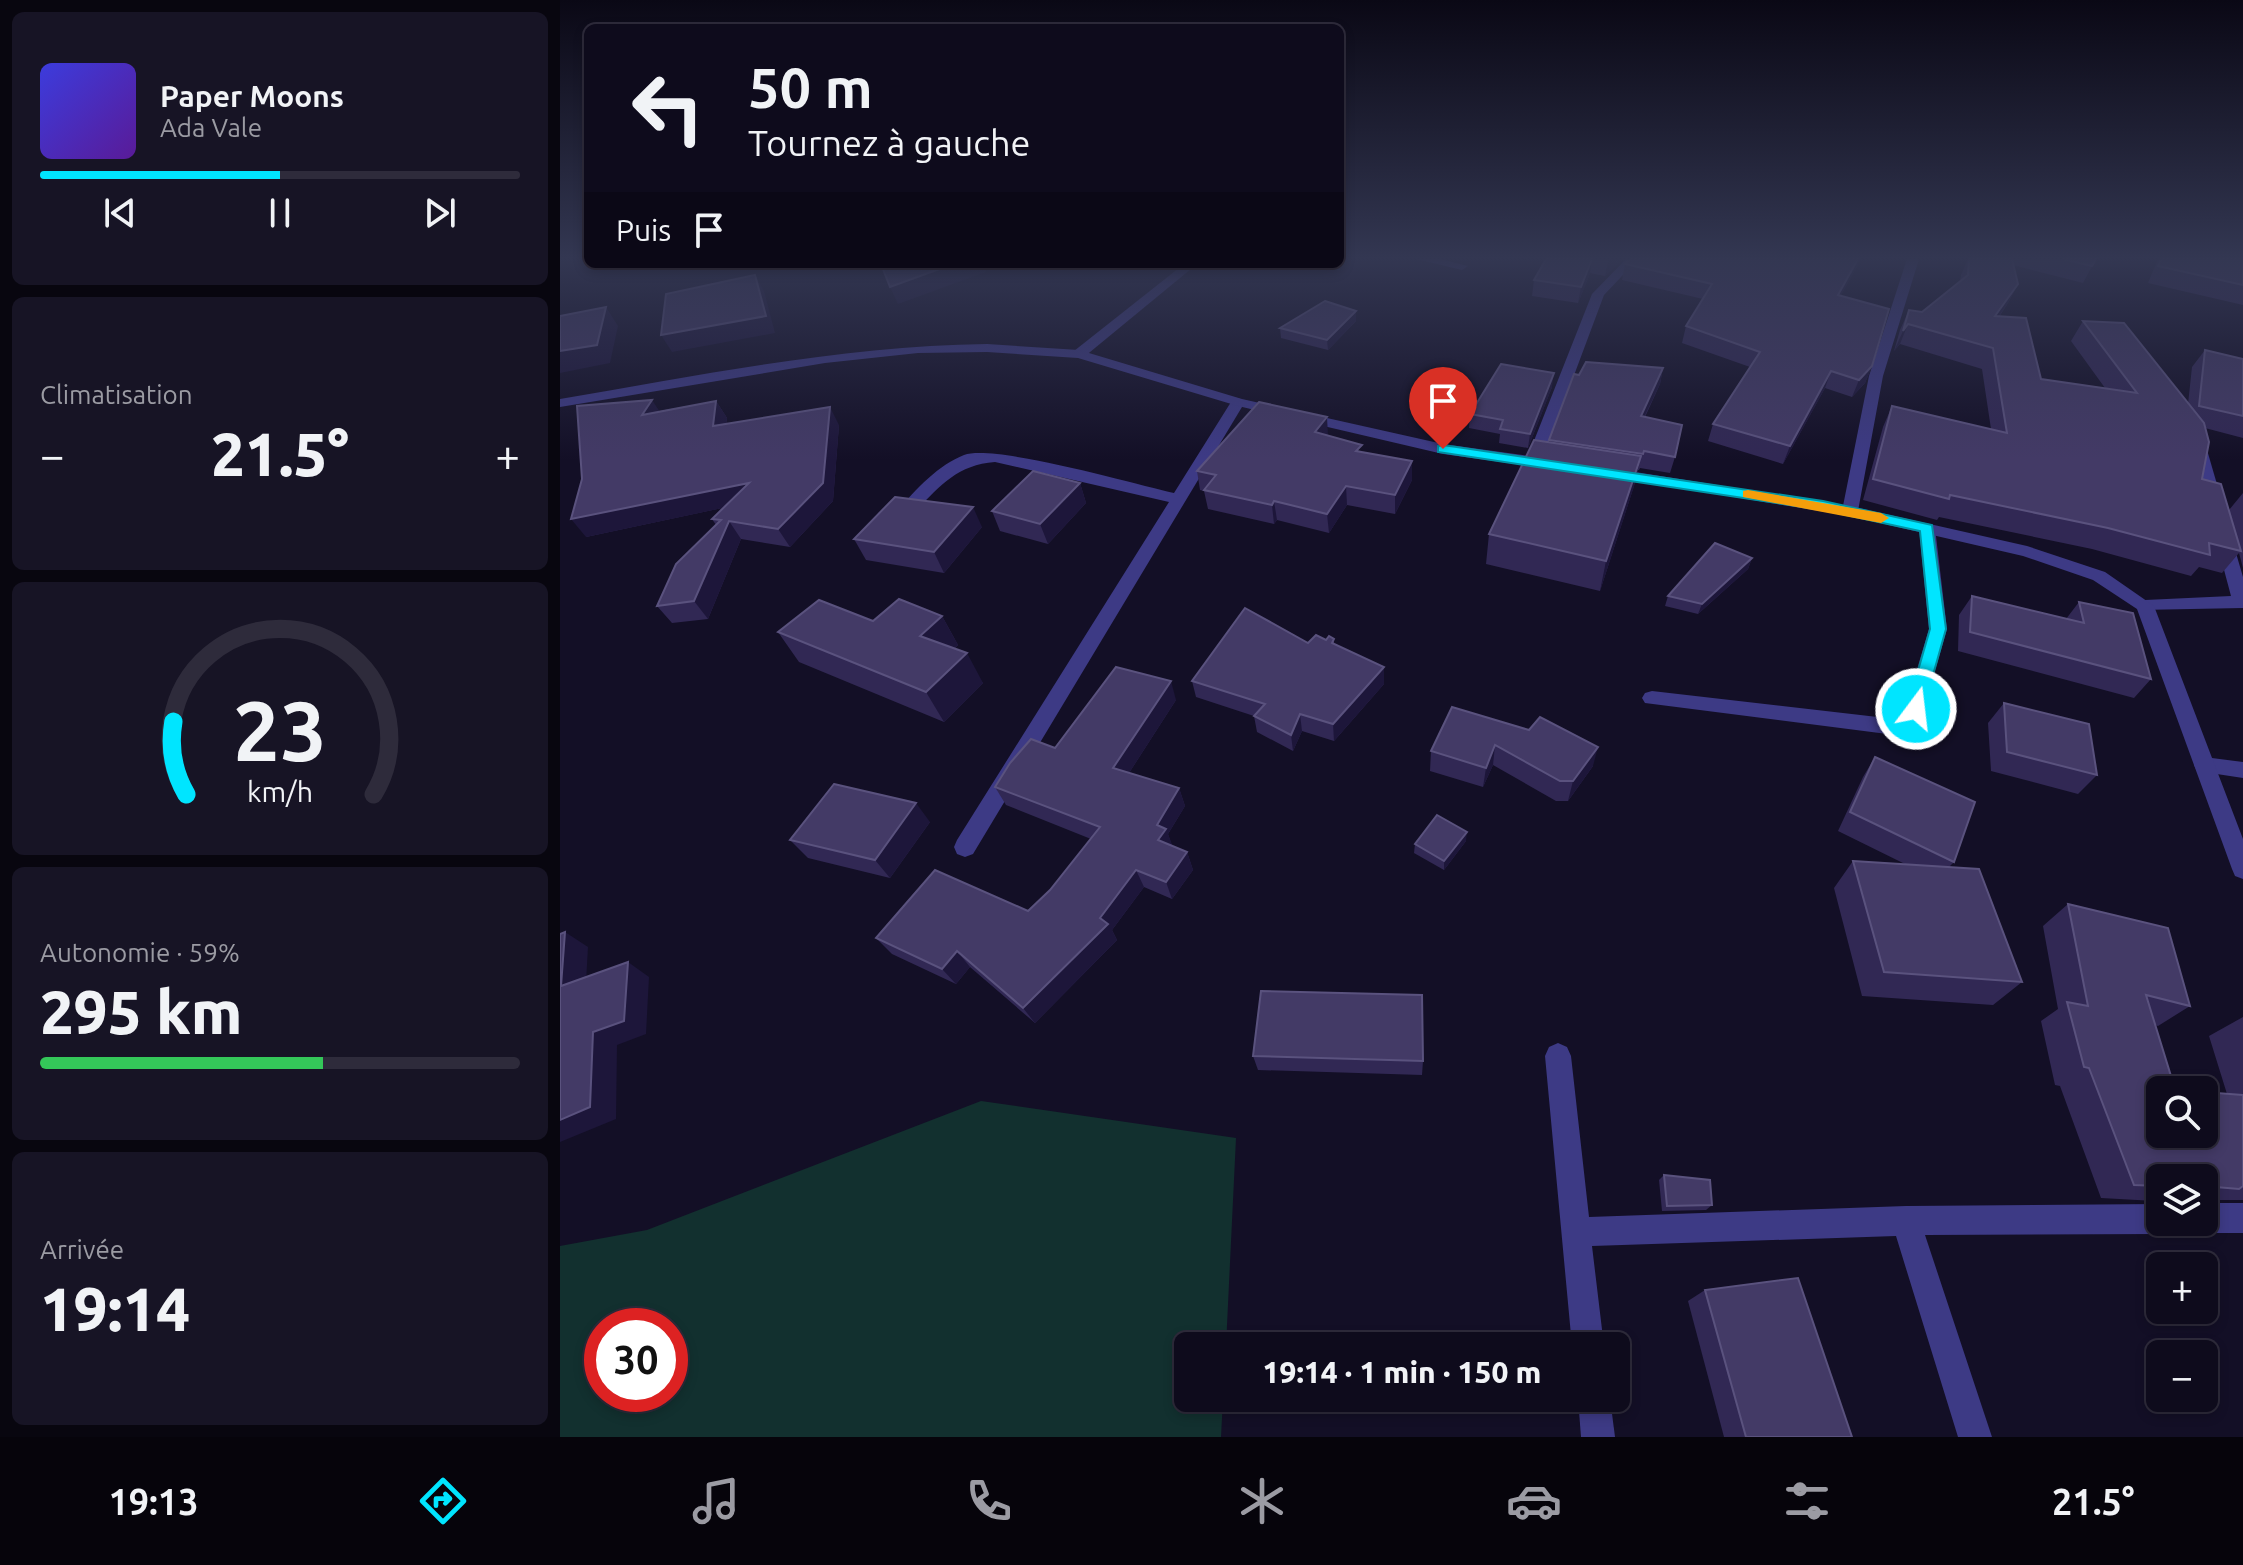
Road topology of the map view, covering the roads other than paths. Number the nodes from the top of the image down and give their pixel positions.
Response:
1 (1114, 326) edge
2 (1586, 326) edge
3 (1892, 326) edge
4 (1079, 354) junction
5 (1238, 402) junction
6 (560, 403) edge
7 (2198, 443) edge
8 (1534, 461) junction
9 (1564, 466) edge
10 (1595, 470) edge
11 (1179, 499) junction
12 (907, 510) edge
13 (1850, 511) junction
14 (1927, 528) junction
15 (2242, 602) edge
16 (2145, 606) junction
17 (1652, 698) dead end
18 (2204, 765) junction
19 (2243, 770) edge
20 (965, 847) dead end
21 (2243, 869) edge
22 (1558, 1056) dead end
23 (2218, 1218) edge
24 (2243, 1218) edge
25 (2146, 1219) edge
26 (1906, 1221) junction
27 (1575, 1232) junction
28 (1586, 1332) edge
29 (1595, 1412) edge
30 (1598, 1437) edge
31 (1975, 1437) edge

1 - 4 street
2 - 8 street
3 - 13 street
4 - 5 street
4 - 6 street
5 - 8 street
5 - 11 street
7 - 15 street
8 - 9 street
10 - 13 street
11 - 12 street
11 - 20 street
13 - 14 street
14 - 16 street
14 - 17 street
15 - 16 street
16 - 18 street
18 - 19 street
18 - 21 street
22 - 27 street
23 - 24 street
25 - 26 street
26 - 27 street
26 - 31 street
27 - 28 street
29 - 30 street

